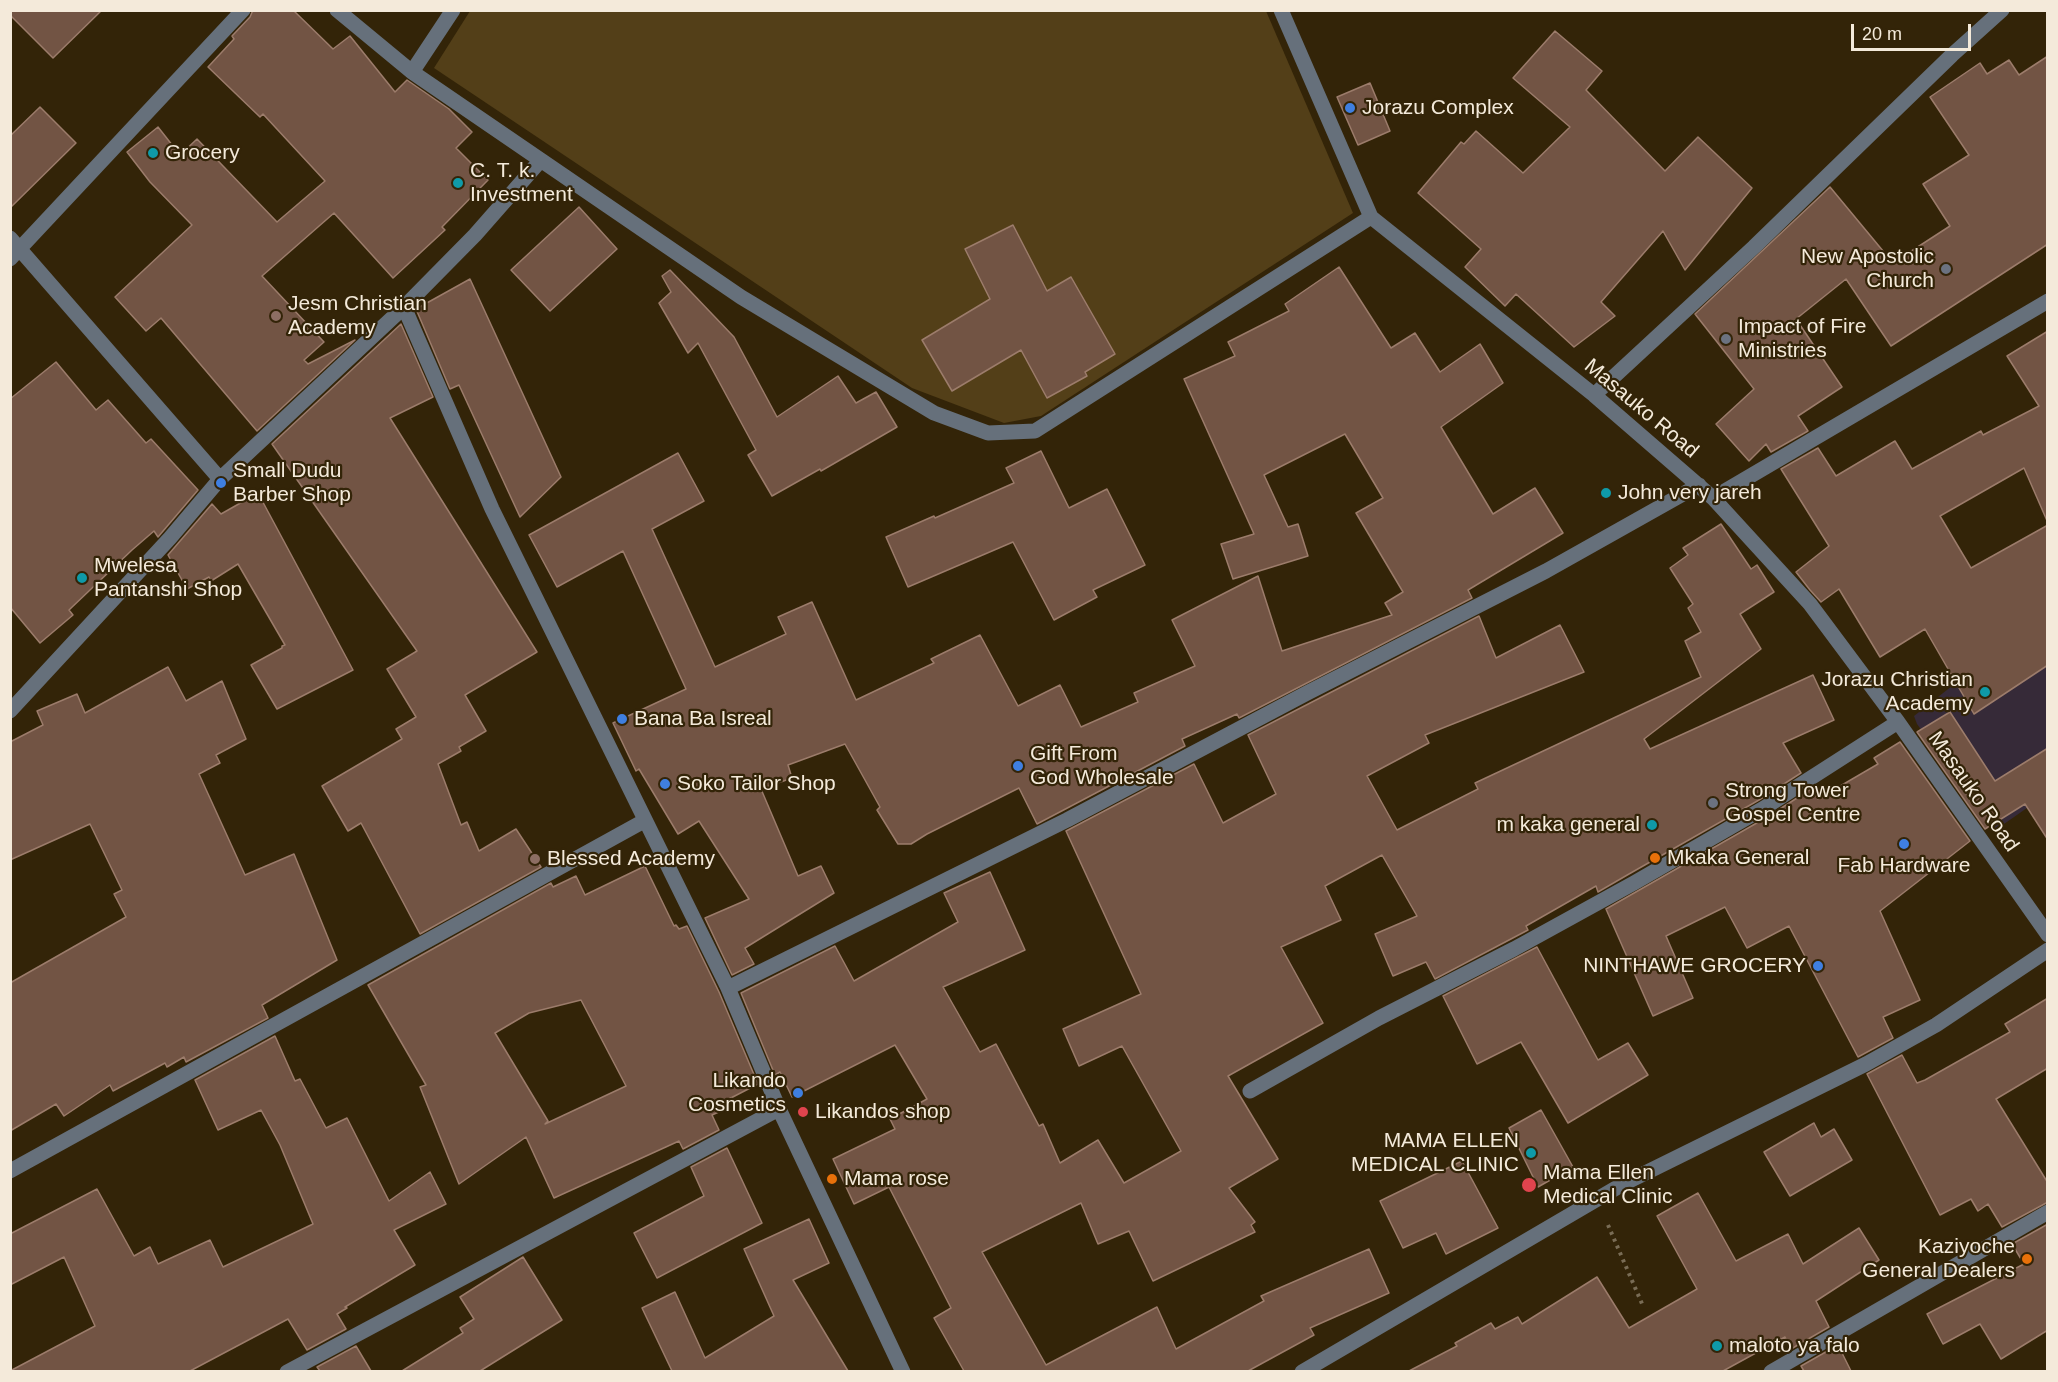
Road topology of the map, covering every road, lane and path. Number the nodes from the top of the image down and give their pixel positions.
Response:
1 (243, 10) edge
2 (337, 10) edge
3 (453, 10) edge
4 (1281, 10) edge
5 (2002, 10) edge
6 (412, 72) junction
7 (540, 161) junction
8 (1371, 217) junction
9 (14, 248) edge
10 (2048, 301) edge
11 (404, 307) junction
12 (1594, 395) junction
13 (220, 479) junction
14 (1699, 485) junction
15 (1713, 498) junction
16 (10, 711) edge
17 (1898, 722) junction
18 (644, 821) junction
19 (2047, 932) edge
20 (2048, 950) edge
21 (728, 988) junction
22 (1250, 1091) dead end
23 (779, 1109) junction
24 (10, 1171) edge
25 (1596, 1200) junction
26 (2048, 1212) edge
27 (1643, 1306) dead end
28 (287, 1371) edge
29 (903, 1371) edge
30 (1302, 1371) edge
31 (1771, 1371) edge

1 - 9 street
2 - 6 street
3 - 6 street
4 - 8 street, Masauko Road
5 - 12 street
6 - 7 street
7 - 8 street
7 - 11 street
8 - 12 street, Masauko Road
9 - 13 street
10 - 15 street
11 - 13 street
11 - 18 street
12 - 14 street, Masauko Road
13 - 16 street
14 - 15 street, Masauko Road
14 - 21 street
15 - 17 street, Masauko Road
17 - 19 street, Masauko Road
17 - 22 street
18 - 21 street
18 - 24 street
20 - 25 street
21 - 23 street
23 - 28 street
23 - 29 street
25 - 27 path
25 - 30 street
26 - 31 street

